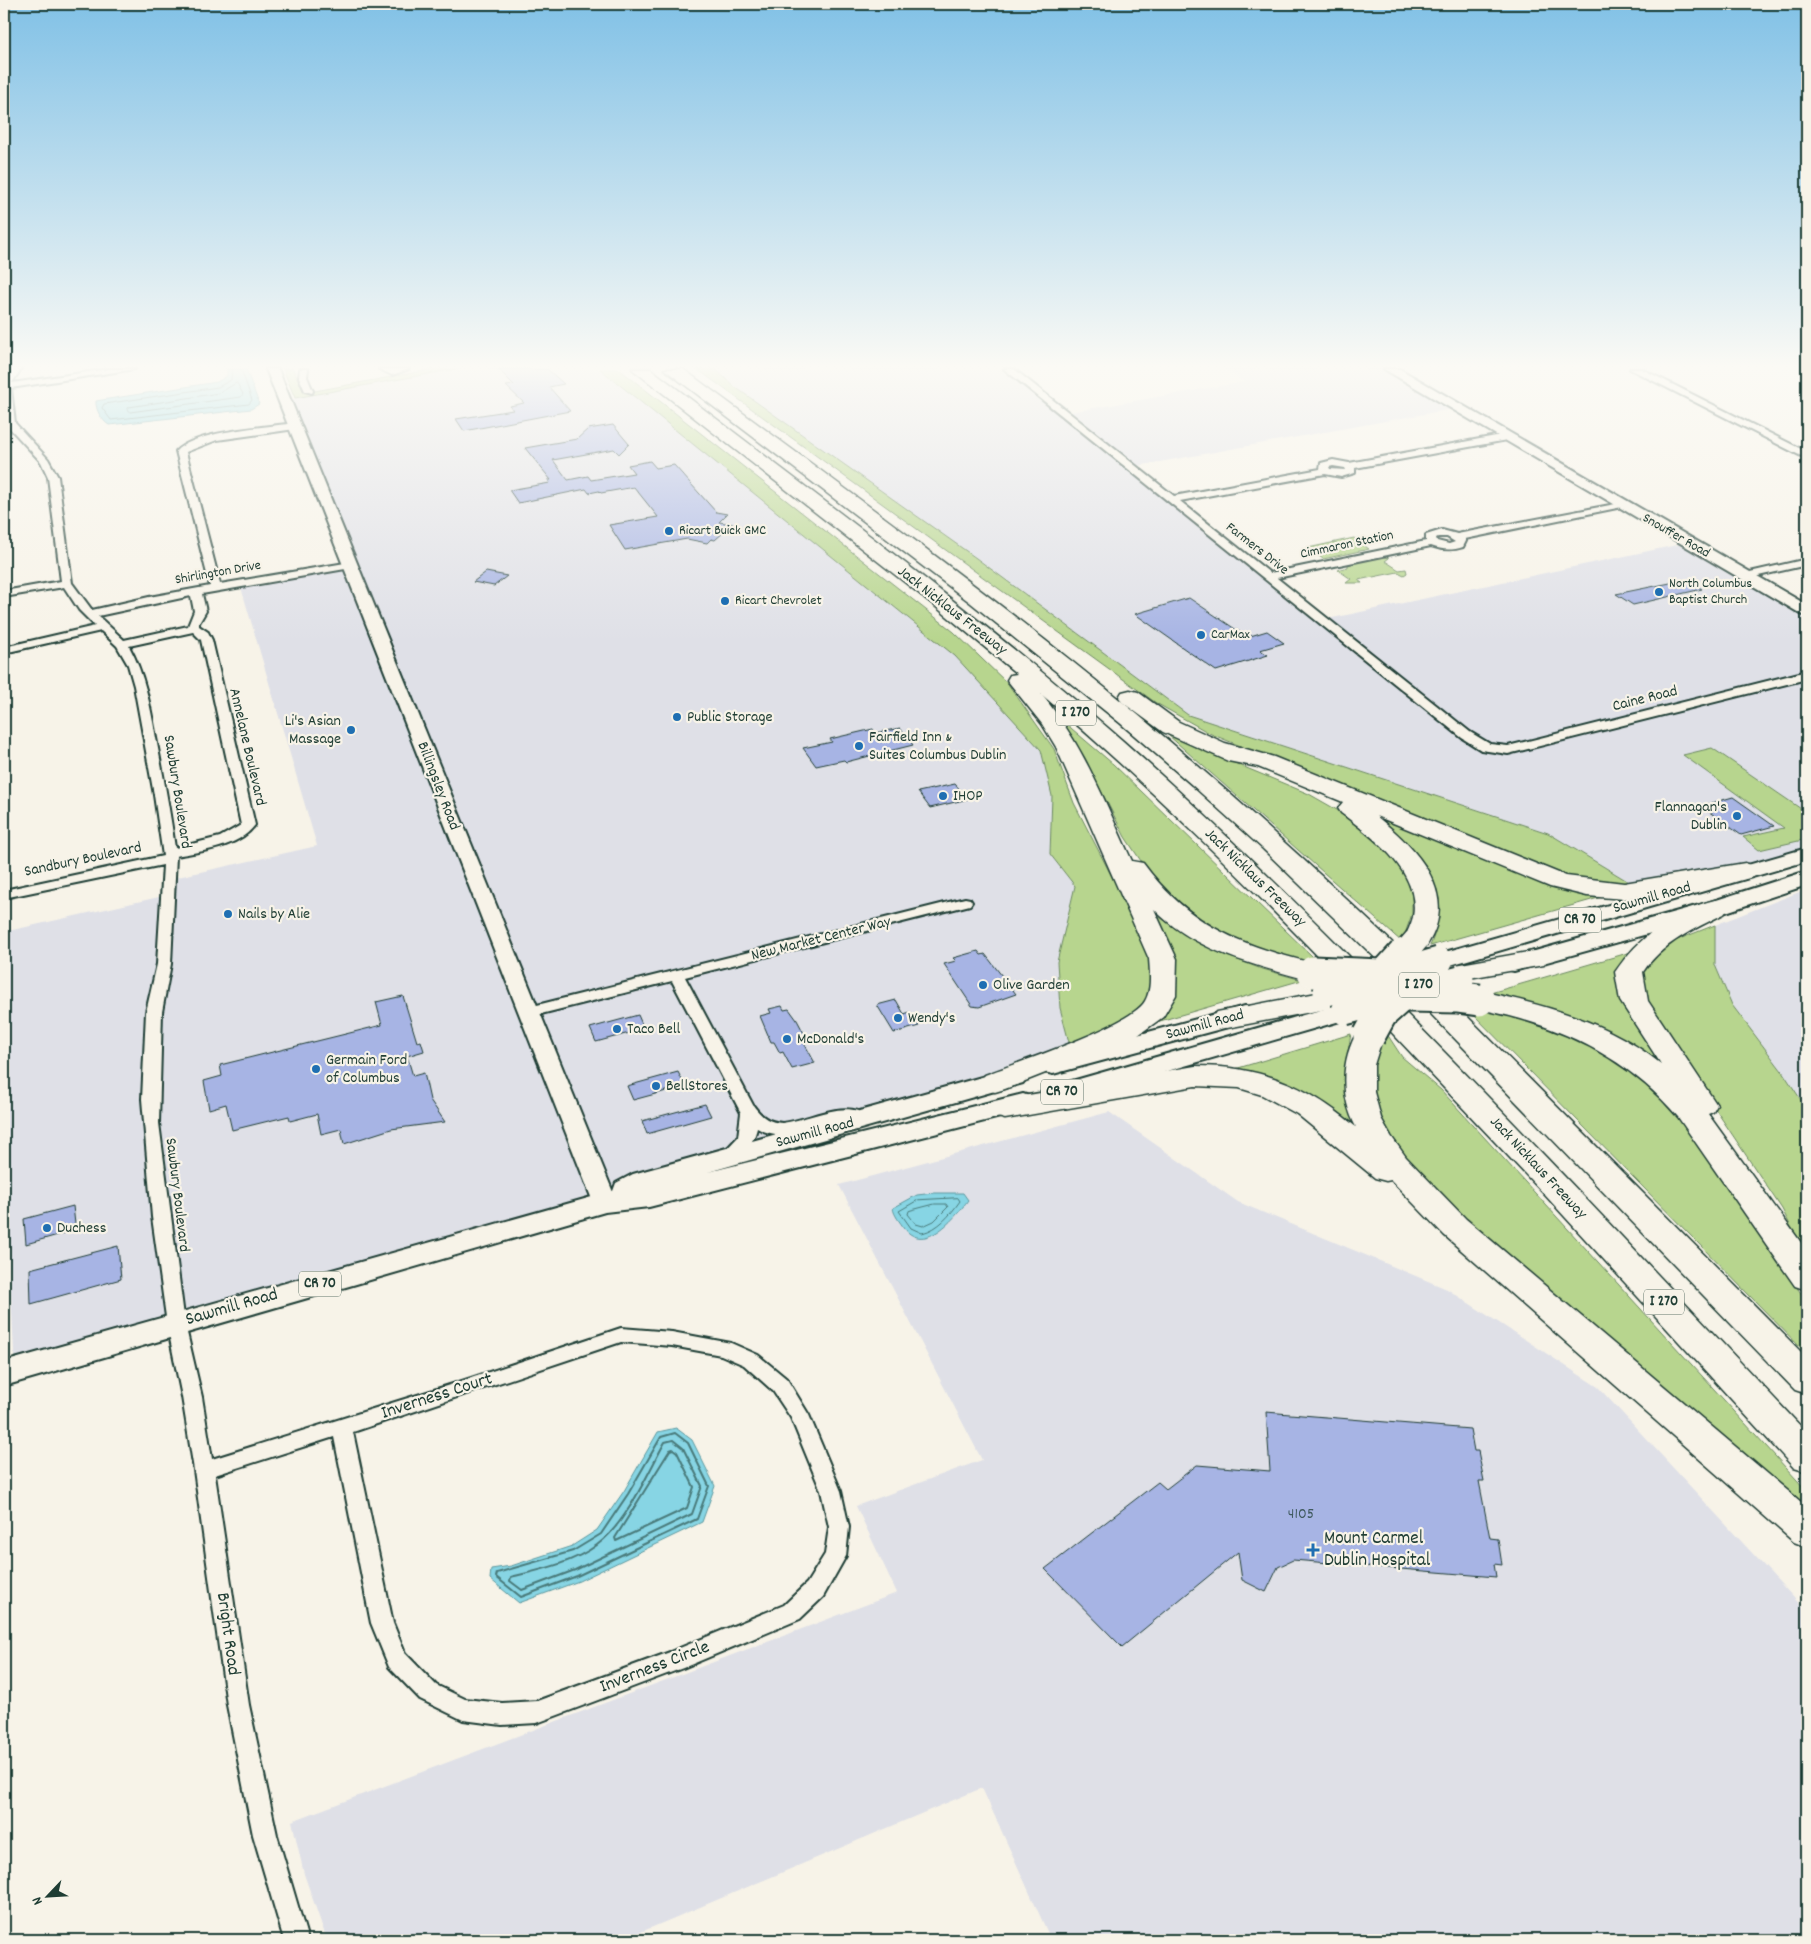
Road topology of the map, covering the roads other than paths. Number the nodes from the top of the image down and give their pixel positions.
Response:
1 (44, 460) edge
2 (183, 460) edge
3 (309, 460) edge
4 (757, 460) edge
5 (793, 460) edge
6 (1121, 460) edge
7 (1383, 460) edge
8 (1546, 460) edge
9 (1171, 500) junction
10 (1622, 504) junction
11 (1807, 562) edge
12 (351, 565) junction
13 (1745, 576) junction
14 (1268, 577) junction
15 (910, 578) junction
16 (67, 583) junction
17 (216, 588) junction
18 (196, 592) junction
19 (4, 594) edge
20 (1807, 611) edge
21 (91, 614) junction
22 (1009, 621) junction
23 (104, 627) junction
24 (194, 628) junction
25 (122, 644) junction
26 (4, 650) edge
27 (1807, 675) edge
28 (1219, 748) junction
29 (1490, 749) joint
30 (1094, 803) junction
31 (1807, 854) edge
32 (170, 856) junction
33 (1745, 871) junction
34 (1807, 878) edge
35 (4, 894) edge
36 (965, 902) dead end
37 (1715, 908) junction
38 (1534, 959) joint
39 (1447, 968) junction
40 (676, 975) junction
41 (1347, 996) junction
42 (529, 1012) junction
43 (1227, 1019) joint
44 (1000, 1095) junction
45 (749, 1113) junction
46 (876, 1116) junction
47 (726, 1158) junction
48 (605, 1202) junction
49 (1455, 1227) junction
50 (1777, 1231) junction
51 (1807, 1277) edge
52 (176, 1324) junction
53 (672, 1339) joint
54 (4, 1374) edge
55 (1807, 1380) edge
56 (342, 1426) junction
57 (1807, 1457) edge
58 (204, 1470) junction
59 (1807, 1530) edge
60 (296, 1940) edge

1 - 16 street, Sawbury Boulevard
2 - 17 street
3 - 12 street, Billingsley Road
4 - 15 highway, Jack Nicklaus Freeway / I 270
5 - 22 highway, Jack Nicklaus Freeway / I 270
6 - 9 street, Farmers Drive
7 - 9 street
8 - 10 street, Snouffer Road
9 - 14 street, Farmers Drive
10 - 13 street, Snouffer Road
10 - 14 street, Cimmaron Station
11 - 13 street
12 - 17 street, Shirlington Drive
12 - 42 street, Billingsley Road
13 - 20 street, Snouffer Road
14 - 29 street, Farmers Drive
15 - 30 highway
15 - 57 highway, Jack Nicklaus Freeway / I 270
16 - 19 street
16 - 21 street, Sawbury Boulevard
17 - 18 street, Shirlington Drive
18 - 21 street, Shirlington Drive
18 - 24 street
21 - 23 street, Sawbury Boulevard
22 - 28 highway
22 - 55 highway, Jack Nicklaus Freeway / I 270
23 - 25 street, Sawbury Boulevard
23 - 26 street
24 - 25 street
24 - 32 street, Annelane Boulevard
25 - 32 street, Sawbury Boulevard
27 - 29 street, Caine Road
28 - 33 highway
28 - 41 highway, bridge
30 - 41 highway
30 - 44 highway
31 - 33 main road, Sawmill Road / CR 70
32 - 35 street, Sandbury Boulevard
32 - 52 street, Sawbury Boulevard
33 - 39 main road, Sawmill Road / CR 70
34 - 37 main road, Sawmill Road / CR 70
36 - 40 street, New Market Center Way
37 - 38 main road, Sawmill Road / CR 70
37 - 50 highway
38 - 39 highway
39 - 41 highway, bridge
40 - 42 street, New Market Center Way
40 - 45 street
41 - 43 highway
41 - 44 main road, Sawmill Road / CR 70
41 - 49 highway, bridge
41 - 50 highway, bridge
42 - 48 street, Billingsley Road
43 - 44 main road, Sawmill Road / CR 70
44 - 46 main road, Sawmill Road / CR 70
44 - 48 main road, Sawmill Road / CR 70
44 - 49 highway
45 - 46 street
45 - 47 street
46 - 47 main road, Sawmill Road / CR 70
47 - 48 main road, Sawmill Road / CR 70
48 - 52 main road, Sawmill Road / CR 70
49 - 59 highway
50 - 51 highway
52 - 54 main road, Sawmill Road / CR 70
52 - 58 street, Bright Road
53 - 56 street, Inverness Court
53 - 56 street, Inverness Circle
56 - 58 street, Inverness Court
58 - 60 street, Bright Road

